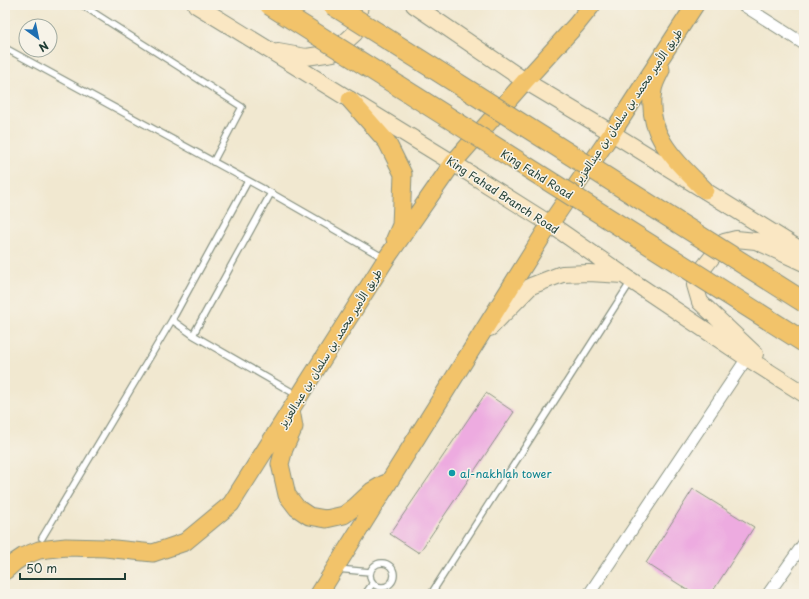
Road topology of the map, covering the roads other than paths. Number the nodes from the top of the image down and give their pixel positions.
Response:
1 (82, 5) edge
2 (196, 5) edge
3 (270, 5) edge
4 (333, 5) edge
5 (360, 5) edge
6 (414, 5) edge
7 (592, 5) edge
8 (695, 5) edge
9 (743, 5) edge
10 (674, 39) junction
11 (804, 44) edge
12 (5, 48) edge
13 (269, 50) junction
14 (525, 81) junction
15 (350, 100) junction
16 (612, 133) junction
17 (213, 162) junction
18 (454, 163) junction
19 (248, 181) junction
20 (704, 190) junction
21 (271, 193) junction
22 (550, 224) junction
23 (804, 252) edge
24 (386, 259) junction
25 (804, 263) edge
26 (628, 278) junction
27 (804, 302) edge
28 (172, 320) junction
29 (193, 335) junction
30 (476, 342) junction
31 (804, 342) edge
32 (747, 358) junction
33 (788, 384) junction
34 (804, 394) edge
35 (295, 403) junction
36 (390, 480) junction
37 (42, 538) dead end
38 (804, 542) edge
39 (335, 568) junction
40 (5, 571) edge
41 (370, 572) junction
42 (373, 583) junction
43 (319, 594) edge
44 (366, 594) edge
45 (431, 594) edge
46 (589, 594) edge
47 (768, 594) edge

1 - 17 lane
2 - 13 main road, King Fahad Branch Road
3 - 31 highway, King Fahd Road, bridge
4 - 27 highway, bridge
5 - 13 main road
6 - 14 main road
7 - 14 main road, طريق الأمير محمد بن سلمان بن عبدالعزيز
8 - 10 main road, طريق الأمير محمد بن سلمان بن عبدالعزيز
9 - 11 street
10 - 16 main road, طريق الأمير محمد بن سلمان بن عبدالعزيز
10 - 20 main road
12 - 17 lane
13 - 15 main road, King Fahad Branch Road
14 - 16 main road
14 - 18 main road, طريق الأمير محمد بن سلمان بن عبدالعزيز
15 - 18 main road, King Fahad Branch Road
15 - 24 main road
16 - 20 main road
16 - 22 main road, طريق الأمير محمد بن سلمان بن عبدالعزيز
17 - 19 lane
18 - 22 main road, King Fahad Branch Road
18 - 24 main road, طريق الأمير محمد بن سلمان بن عبدالعزيز
19 - 21 lane
19 - 28 lane
20 - 23 main road
21 - 24 lane
21 - 29 lane
22 - 26 main road, King Fahad Branch Road
22 - 30 main road, طريق الأمير محمد بن سلمان بن عبدالعزيز
24 - 35 main road, طريق الأمير محمد بن سلمان بن عبدالعزيز
25 - 33 main road
26 - 30 main road
26 - 32 main road, King Fahad Branch Road
26 - 45 lane
28 - 29 lane
28 - 37 lane
29 - 35 lane
30 - 36 main road, طريق الأمير محمد بن سلمان بن عبدالعزيز
32 - 33 main road, King Fahad Branch Road
32 - 46 street
33 - 34 main road, King Fahad Branch Road
35 - 36 main road
35 - 40 main road, طريق الأمير محمد بن سلمان بن عبدالعزيز
36 - 39 main road, طريق الأمير محمد بن سلمان بن عبدالعزيز
38 - 47 street
39 - 41 lane
39 - 43 main road, طريق الأمير محمد بن سلمان بن عبدالعزيز
41 - 42 lane
41 - 42 lane
42 - 44 lane

